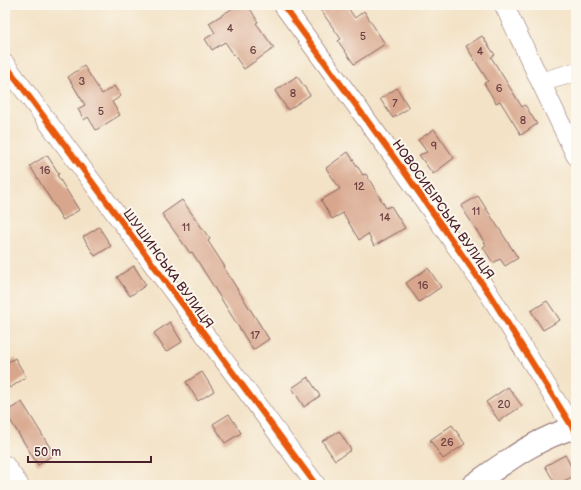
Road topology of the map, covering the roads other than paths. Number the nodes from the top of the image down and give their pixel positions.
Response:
1 (283, 5) edge
2 (504, 5) edge
3 (5, 64) edge
4 (576, 72) edge
5 (541, 82) junction
6 (576, 156) edge
7 (575, 429) edge
8 (5, 465) edge
9 (19, 485) edge
10 (316, 485) edge
11 (472, 485) edge

1 - 7 street, НОВОСИБІРСЬКА ВУЛИЦЯ
2 - 5 street
3 - 10 street, ШУШИНСЬКА ВУЛИЦЯ
4 - 5 street
5 - 6 street
7 - 11 street
8 - 9 street

